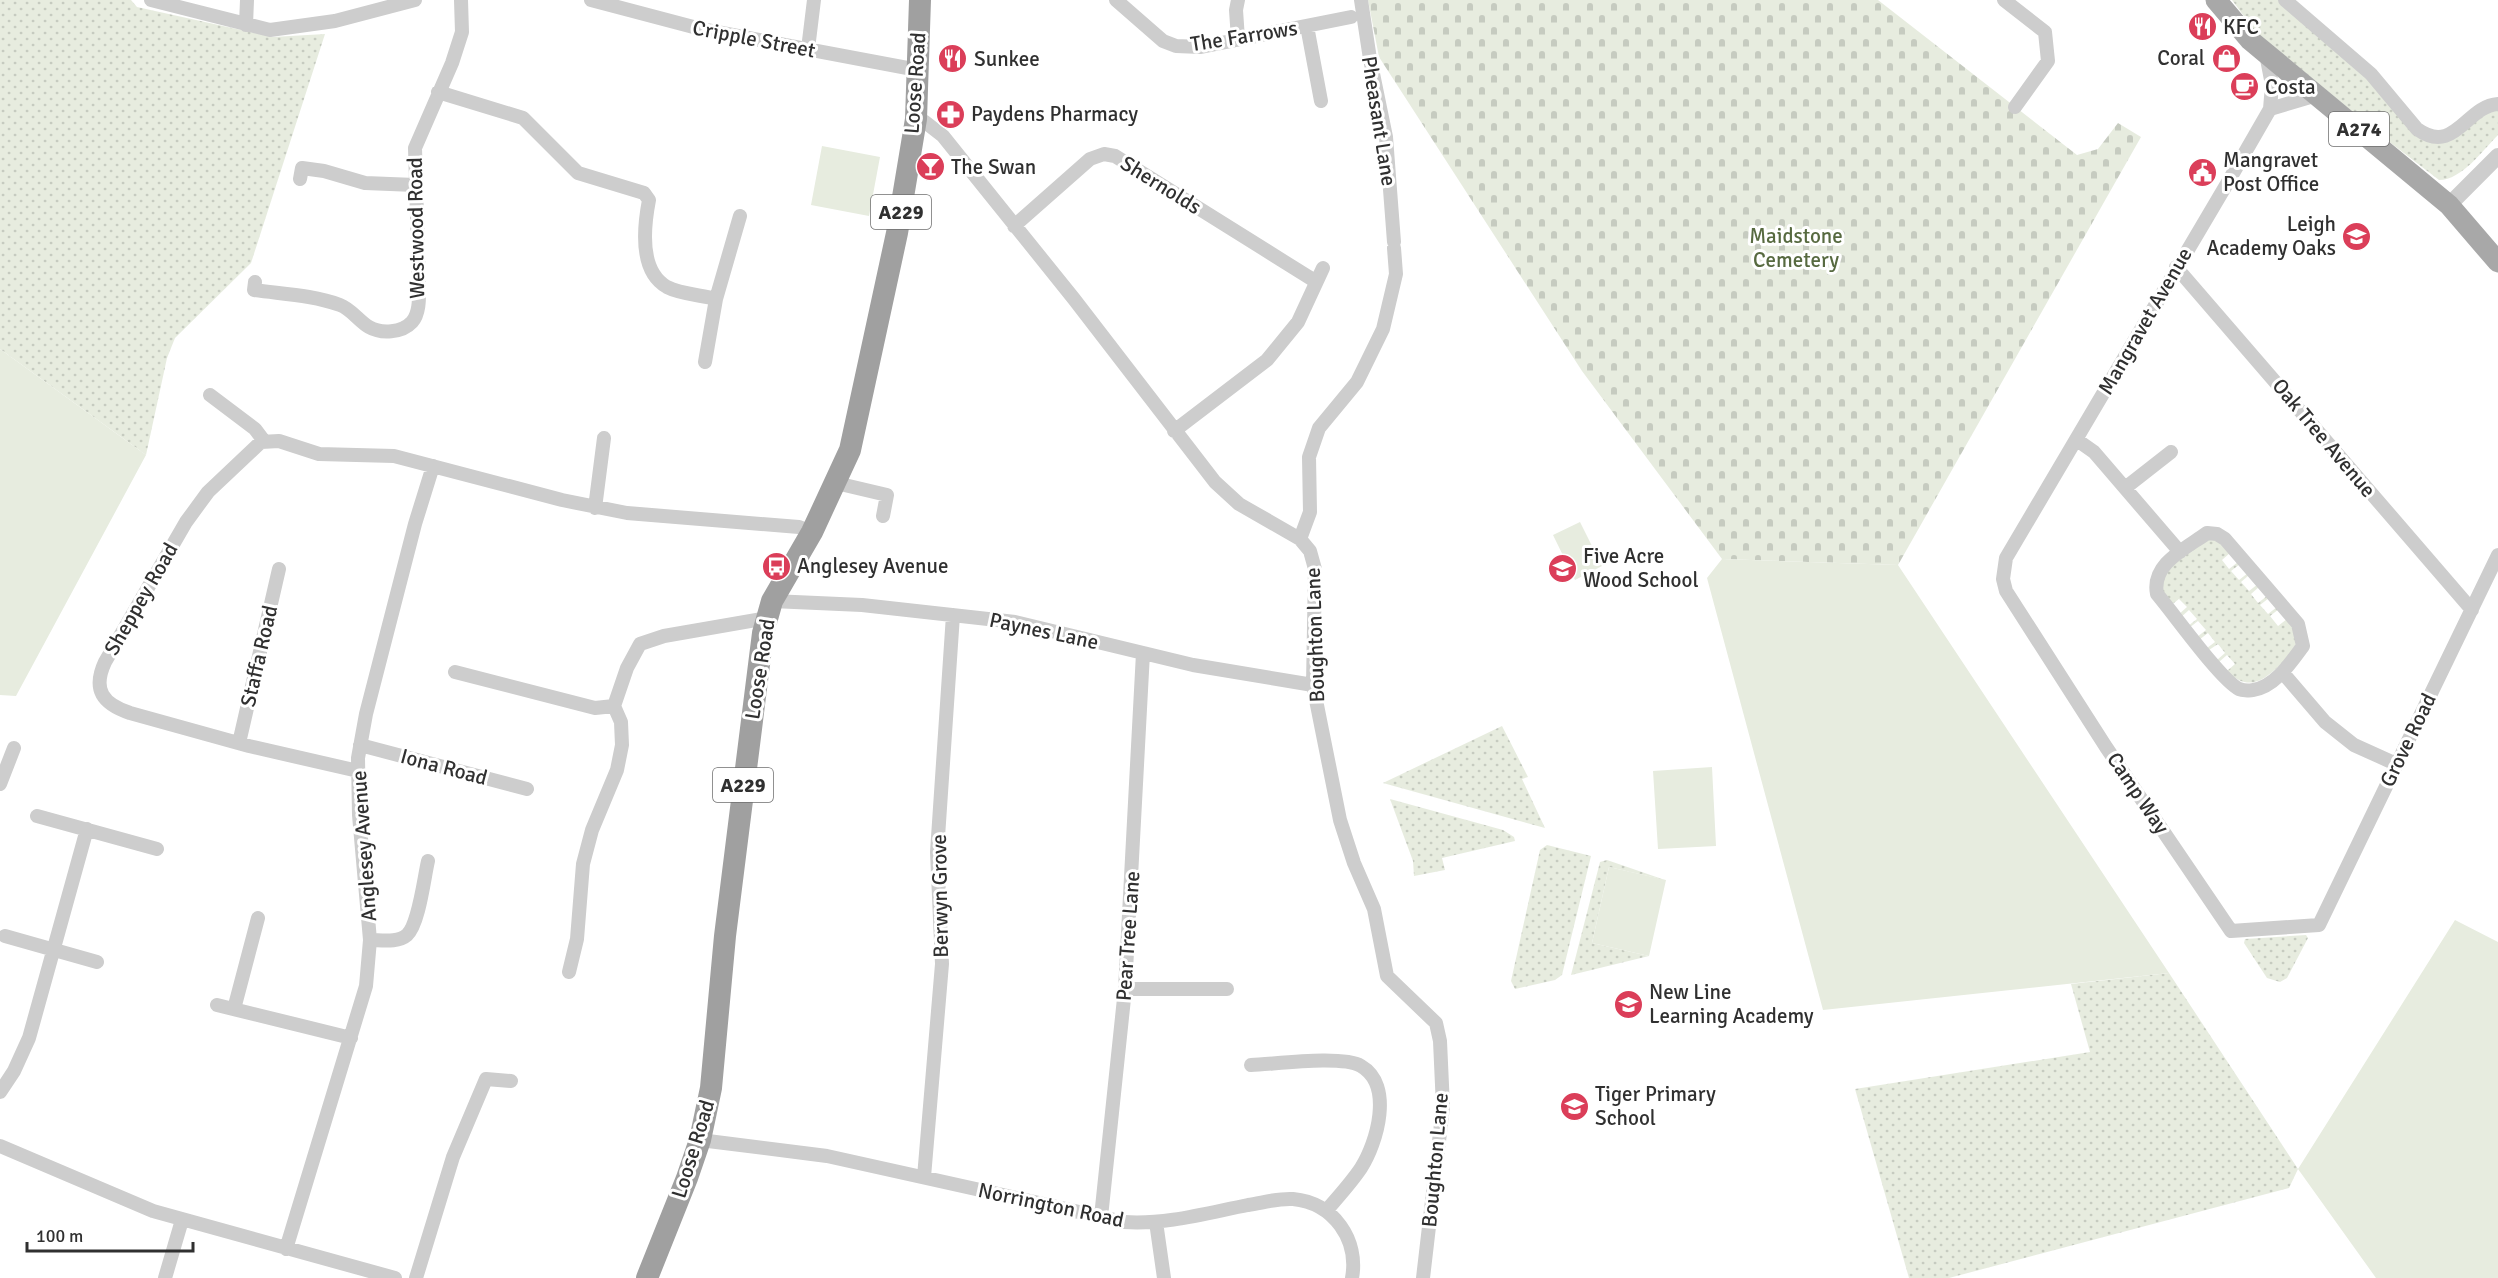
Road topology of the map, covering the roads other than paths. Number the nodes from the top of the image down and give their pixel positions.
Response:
1 (151, 0) edge
2 (247, 0) edge
3 (416, 0) edge
4 (461, 0) edge
5 (591, 0) edge
6 (814, 0) edge
7 (920, 0) edge
8 (1116, 0) edge
9 (1238, 0) edge
10 (1361, 0) edge
11 (2004, 0) edge
12 (2216, 0) edge
13 (2286, 0) edge
14 (1351, 17) dead end
15 (246, 25) junction
16 (1307, 26) junction
17 (1238, 39) junction
18 (808, 49) junction
19 (2266, 54) junction
20 (918, 69) junction
21 (438, 92) junction
22 (2317, 95) junction
23 (1321, 101) dead end
24 (2498, 104) edge
25 (2015, 107) dead end
26 (2270, 109) junction
27 (916, 119) junction
28 (2498, 156) edge
29 (301, 174) dead end
30 (415, 185) junction
31 (2449, 205) junction
32 (740, 216) dead end
33 (1014, 226) junction
34 (2498, 262) edge
35 (2176, 267) junction
36 (1323, 268) dead end
37 (1315, 281) junction
38 (250, 288) dead end
39 (716, 299) junction
40 (705, 362) dead end
41 (210, 395) dead end
42 (1174, 431) junction
43 (604, 438) dead end
44 (2076, 440) junction
45 (264, 441) junction
46 (2171, 452) dead end
47 (433, 466) junction
48 (836, 483) junction
49 (2125, 488) junction
50 (595, 508) junction
51 (883, 516) dead end
52 (812, 532) junction
53 (1300, 539) junction
54 (2180, 552) junction
55 (2498, 555) edge
56 (279, 569) dead end
57 (2003, 579) joint
58 (770, 609) junction
59 (2472, 610) junction
60 (953, 615) junction
61 (1143, 653) junction
62 (455, 672) dead end
63 (2283, 673) junction
64 (1313, 685) junction
65 (614, 706) junction
66 (239, 743) junction
67 (360, 745) junction
68 (14, 748) dead end
69 (2396, 764) junction
70 (358, 771) junction
71 (0, 784) edge
72 (527, 789) dead end
73 (37, 816) dead end
74 (87, 829) junction
75 (157, 849) dead end
76 (428, 861) dead end
77 (258, 918) dead end
78 (2319, 925) joint
79 (5, 936) dead end
80 (370, 940) junction
81 (55, 949) junction
82 (97, 962) dead end
83 (569, 972) dead end
84 (1125, 989) junction
85 (1227, 989) dead end
86 (217, 1005) dead end
87 (234, 1009) junction
88 (351, 1038) junction
89 (1251, 1065) dead end
90 (511, 1081) dead end
91 (0, 1092) edge
92 (700, 1140) junction
93 (0, 1146) edge
94 (924, 1177) junction
95 (1326, 1211) junction
96 (1101, 1217) junction
97 (182, 1220) junction
98 (1156, 1222) junction
99 (286, 1249) junction
100 (165, 1278) edge
101 (395, 1278) edge
102 (416, 1278) edge
103 (647, 1278) edge
104 (1164, 1278) edge
105 (1352, 1278) edge
106 (1423, 1278) edge

1 - 15 street
2 - 15 street
3 - 15 street
4 - 21 street, Westwood Road
5 - 18 street, Cripple Street
6 - 18 street
7 - 20 highway, Loose Road / A229
8 - 17 street, The Farrows
9 - 17 street
10 - 53 street, Pheasant Lane
11 - 25 street
12 - 19 main road, A274
13 - 24 street
14 - 16 street, The Farrows
16 - 17 street, The Farrows
16 - 23 street
18 - 20 street, Cripple Street
19 - 22 main road, A274
19 - 26 street
20 - 27 highway, Loose Road / A229
21 - 30 street, Westwood Road
21 - 39 street
22 - 26 street
22 - 31 main road, A274
26 - 35 street, Mangravet Avenue
27 - 33 street, Boughton Lane
27 - 48 highway, Loose Road / A229
28 - 31 street
29 - 30 street
30 - 38 street, Westwood Road
31 - 34 main road, A274
32 - 39 street
33 - 37 street, Shernolds
33 - 42 street, Boughton Lane
35 - 44 street, Mangravet Avenue
35 - 59 street, Oak Tree Avenue
36 - 37 street
37 - 42 street
39 - 40 street
41 - 45 street
42 - 53 street, Boughton Lane
43 - 50 street
44 - 49 street
44 - 57 street, Mangravet Avenue
45 - 47 street
45 - 66 street, Sheppey Road
46 - 49 street
47 - 50 street
47 - 67 street, Anglesey Avenue
48 - 51 street
48 - 52 highway, Loose Road / A229
49 - 54 street
50 - 52 street
52 - 58 highway, Loose Road / A229
53 - 64 street, Boughton Lane
54 - 63 street
54 - 63 street
55 - 59 street, Grove Road
56 - 66 street, Staffa Road
57 - 78 street, Camp Way
58 - 60 street, Paynes Lane
58 - 65 street, Paynes Lane
58 - 92 highway, Loose Road / A229
59 - 69 street, Grove Road
60 - 61 street, Paynes Lane
60 - 94 street, Berwyn Grove
61 - 64 street, Paynes Lane
61 - 84 street, Pear Tree Lane
62 - 65 street
63 - 69 street
64 - 106 street, Boughton Lane
65 - 83 street
66 - 70 street, Sheppey Road
67 - 70 street, Anglesey Avenue
67 - 72 street, Iona Road
68 - 71 street
69 - 78 street, Grove Road
70 - 80 street, Anglesey Avenue
73 - 74 street
74 - 75 street
74 - 81 street
76 - 80 street
77 - 87 street
79 - 81 street
80 - 88 street, Anglesey Avenue
81 - 82 street
81 - 91 street
84 - 85 street
84 - 96 street, Pear Tree Lane
86 - 87 street
87 - 88 street
88 - 99 street, Anglesey Avenue
89 - 95 street
90 - 102 street
92 - 94 street, Norrington Road
92 - 103 highway, Loose Road / A229
93 - 97 street
94 - 96 street, Norrington Road
95 - 98 street, Norrington Road
95 - 105 street, Norrington Road
96 - 98 street, Norrington Road
97 - 99 street
97 - 100 street
98 - 104 street
99 - 101 street

